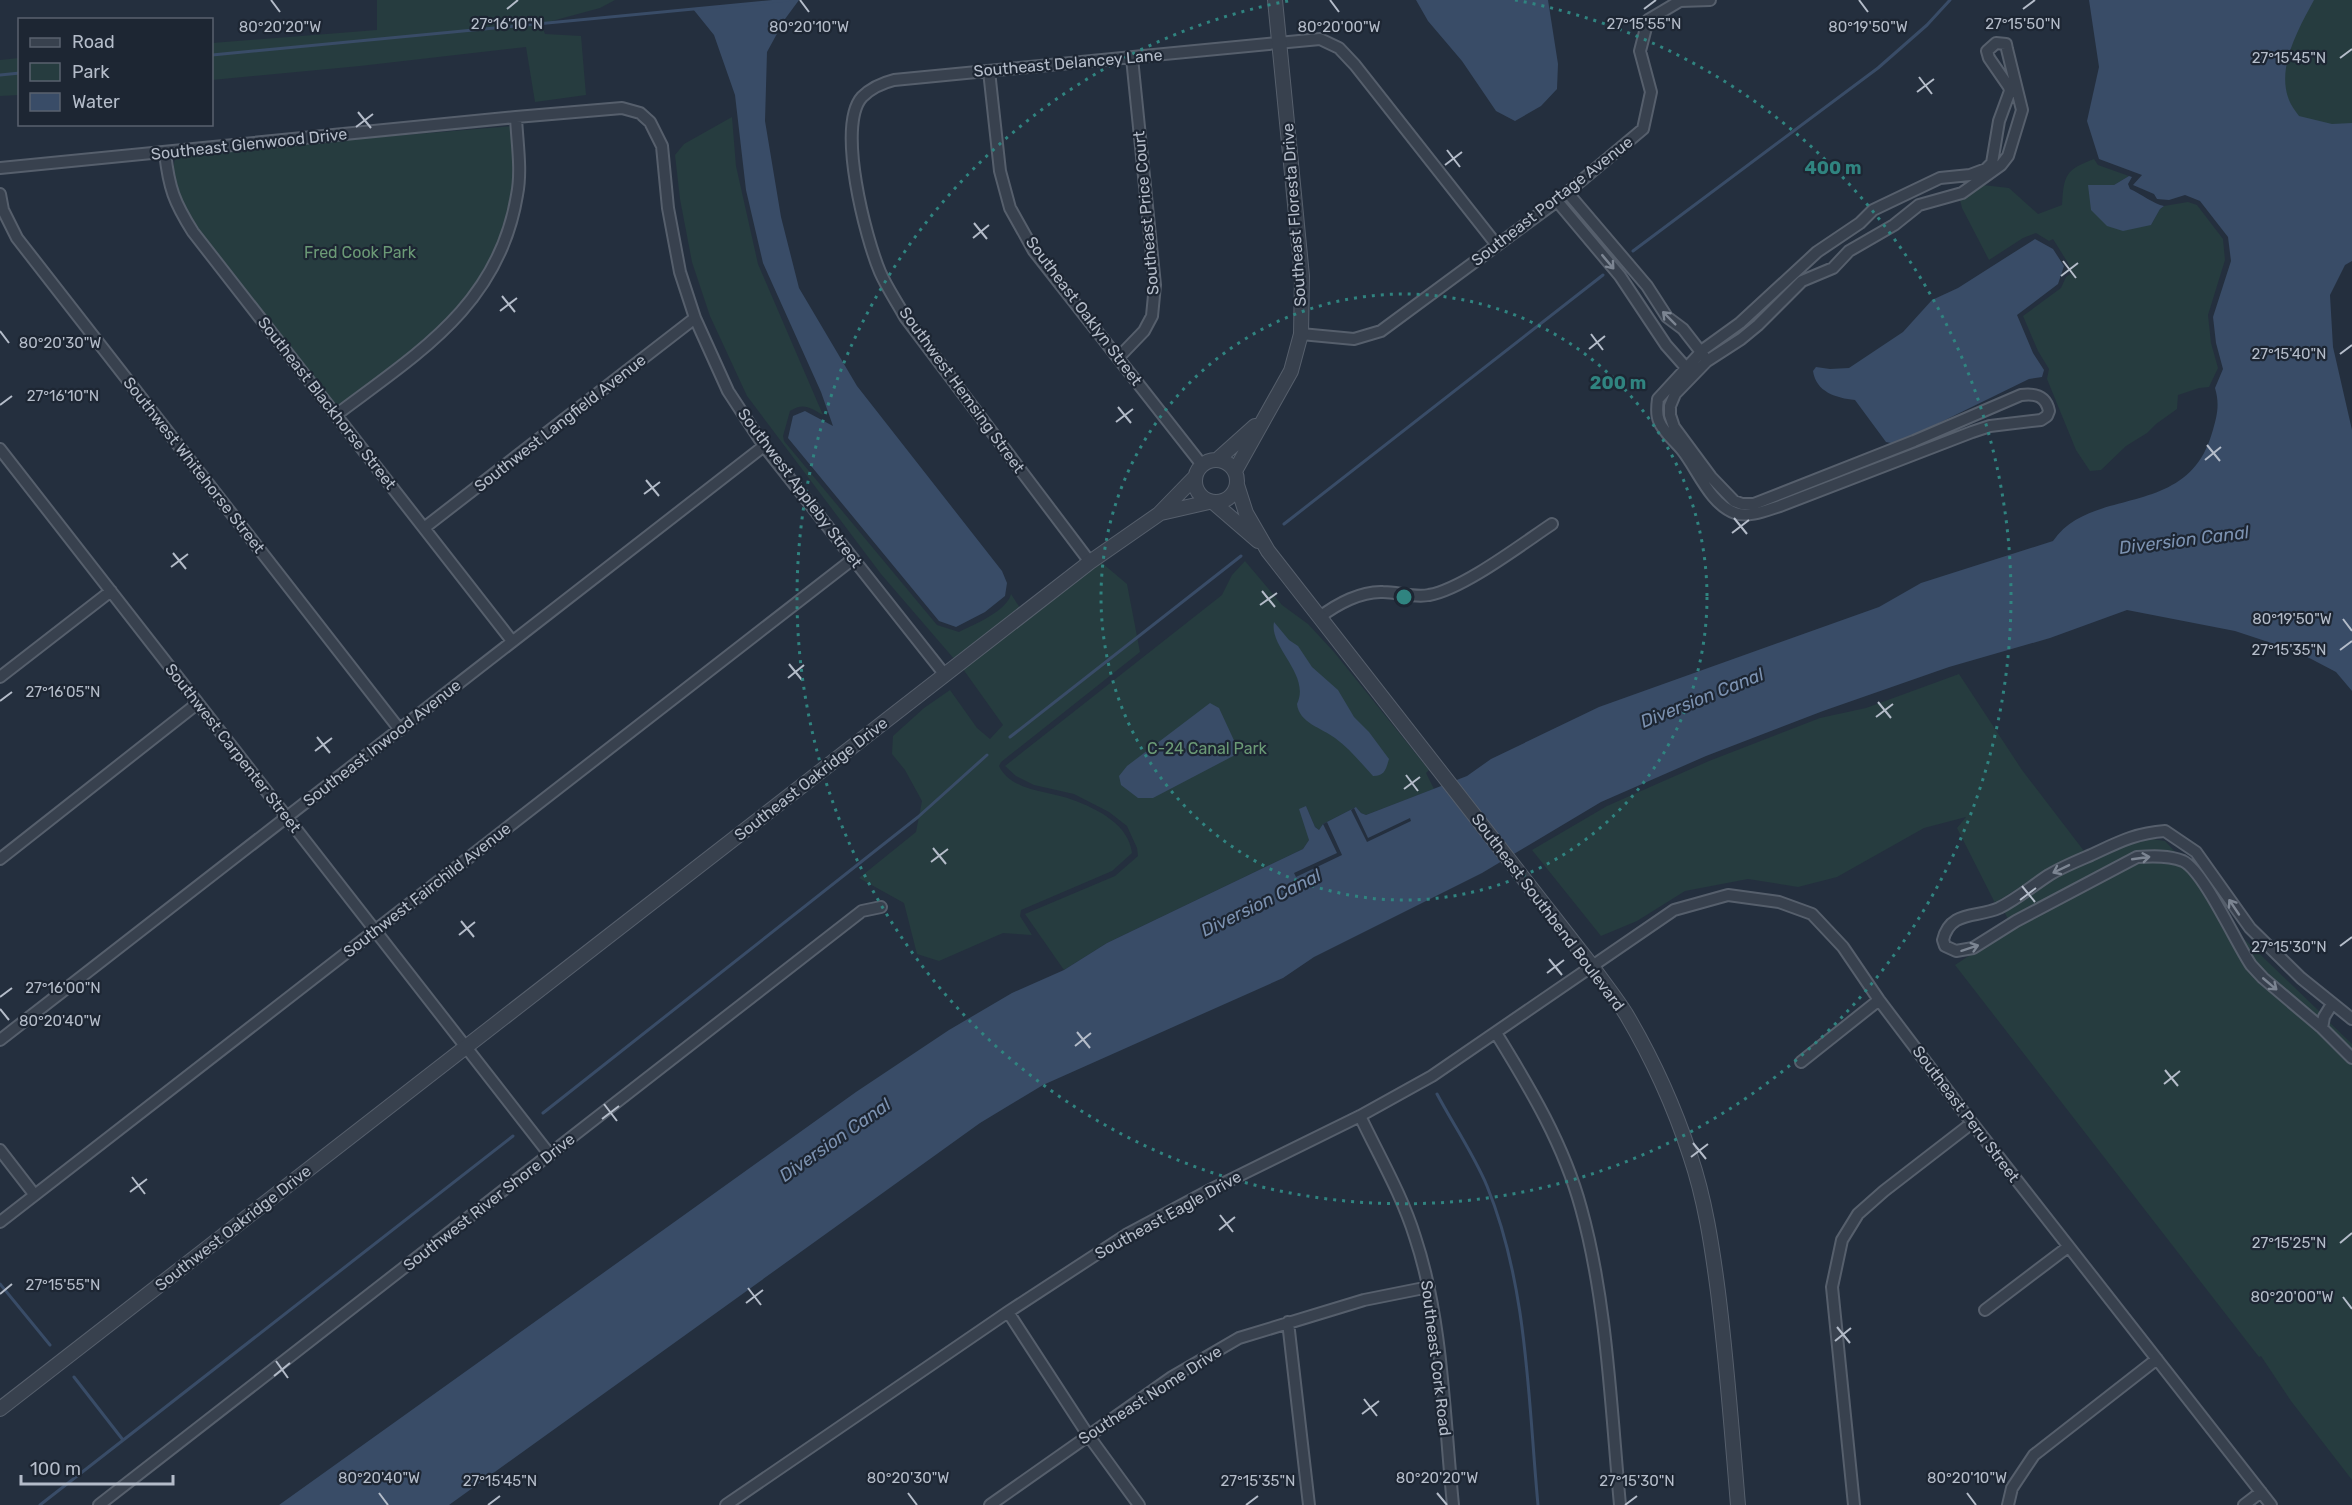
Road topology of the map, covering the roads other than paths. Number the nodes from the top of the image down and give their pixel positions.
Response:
1 (1275, 0) edge
2 (1710, 0) edge
3 (1280, 42) junction
4 (1132, 58) junction
5 (989, 71) junction
6 (861, 98) joint
7 (640, 113) joint
8 (516, 117) junction
9 (165, 153) junction
10 (0, 168) edge
11 (1988, 171) junction
12 (1567, 192) junction
13 (0, 194) edge
14 (1557, 201) junction
15 (1864, 219) junction
16 (1600, 230) junction
17 (1875, 235) junction
18 (1589, 239) junction
19 (1496, 244) junction
20 (1791, 284) junction
21 (695, 318) junction
22 (1301, 334) junction
23 (1704, 356) junction
24 (1119, 357) junction
25 (1689, 371) junction
26 (336, 415) junction
27 (1261, 421) junction
28 (1950, 426) junction
29 (1954, 439) junction
30 (764, 446) junction
31 (0, 449) edge
32 (1217, 460) junction
33 (1864, 461) junction
34 (1198, 471) junction
35 (1867, 472) junction
36 (1236, 478) junction
37 (1212, 502) junction
38 (1751, 509) junction
39 (1159, 514) junction
40 (1552, 524) dead end
41 (424, 528) junction
42 (1268, 551) junction
43 (853, 559) junction
44 (1090, 562) junction
45 (111, 591) junction
46 (1320, 617) junction
47 (513, 641) junction
48 (945, 675) junction
49 (0, 677) edge
50 (198, 703) junction
51 (400, 730) junction
52 (287, 817) junction
53 (2190, 848) junction
54 (0, 859) edge
55 (2181, 860) junction
56 (881, 907) dead end
57 (1997, 909) junction
58 (2006, 927) junction
59 (375, 931) junction
60 (1592, 966) junction
61 (1879, 1000) junction
62 (2332, 1004) junction
63 (2352, 1019) edge
64 (2322, 1028) junction
65 (1496, 1033) junction
66 (0, 1040) edge
67 (466, 1047) junction
68 (2352, 1058) edge
69 (1801, 1062) dead end
70 (1360, 1116) junction
71 (1972, 1123) junction
72 (0, 1150) edge
73 (550, 1155) junction
74 (34, 1194) junction
75 (0, 1222) edge
76 (2068, 1247) junction
77 (1429, 1287) junction
78 (1985, 1310) dead end
79 (1008, 1312) junction
80 (1288, 1322) junction
81 (2157, 1359) junction
82 (0, 1409) edge
83 (1088, 1435) junction
84 (2261, 1492) junction
85 (99, 1505) edge
86 (726, 1505) edge
87 (990, 1505) edge
88 (1139, 1505) edge
89 (1308, 1505) edge
90 (1453, 1505) edge
91 (1620, 1505) edge
92 (1738, 1505) edge
93 (1854, 1505) edge
94 (2008, 1505) edge
95 (2244, 1505) edge
96 (2271, 1505) edge

1 - 3 street, Southeast Floresta Drive
2 - 12 street, Southeast Portage Avenue
3 - 4 street, Southeast Delancey Lane
3 - 19 street, Southeast Delancey Lane
3 - 22 street, Southeast Floresta Drive
4 - 5 street, Southeast Delancey Lane
4 - 24 street, Southeast Price Court
5 - 6 street, Southeast Delancey Lane
5 - 24 street, Southeast Oaklyn Street
6 - 44 street, Southwest Hemsing Street
7 - 8 street, Southeast Glenwood Drive
7 - 21 street, Southwest Appleby Street
8 - 9 street, Southeast Glenwood Drive
8 - 26 street
9 - 10 street, Southeast Glenwood Drive
9 - 26 street, Southeast Blackhorse Street
11 - 11 street
11 - 15 street
11 - 17 street
12 - 14 street, Southeast Portage Avenue
12 - 16 street
13 - 51 street, Southwest Whitehorse Street
14 - 18 street
14 - 19 street, Southeast Portage Avenue
15 - 17 street
15 - 20 street
16 - 18 street
23 -> 16 street
17 - 20 street
18 -> 25 street
19 - 22 street, Southeast Portage Avenue
20 - 23 street
21 - 30 street, Southwest Appleby Street
21 - 41 street, Southwest Langfield Avenue
22 - 27 street, Southeast Floresta Drive
23 - 25 street
24 - 34 street, Southeast Oaklyn Street
25 - 38 street
26 - 41 street, Southeast Blackhorse Street
27 - 32 street, Southeast Floresta Drive
27 - 36 street, Southeast Floresta Drive
28 - 29 street
28 - 29 street
28 - 33 street
29 - 35 street
30 - 43 street, Southwest Appleby Street
30 - 47 street, Southeast Inwood Avenue
31 - 45 street, Southwest Carpenter Street
32 - 34 street
32 - 36 street
33 - 35 street
33 - 38 street
34 - 37 street
34 - 39 street, Southeast Oakridge Drive
35 - 38 street
36 - 37 street
36 - 42 street, Southeast Southbend Boulevard
37 - 39 street, Southeast Oakridge Drive
37 - 42 street, Southeast Southbend Boulevard
39 - 44 street, Southeast Oakridge Drive
40 - 46 street
41 - 47 street, Southeast Blackhorse Street
42 - 46 street, Southeast Southbend Boulevard
43 - 48 street, Southwest Appleby Street
43 - 59 street, Southwest Fairchild Avenue
44 - 48 street, Southeast Oakridge Drive
45 - 49 street
45 - 50 street, Southwest Carpenter Street
46 - 60 street, Southeast Southbend Boulevard
47 - 51 street, Southeast Inwood Avenue
48 - 67 street, Southeast Oakridge Drive
50 - 52 street, Southwest Carpenter Street
50 - 54 street
51 - 52 street, Southeast Inwood Avenue
52 - 59 street, Southwest Carpenter Street
52 - 66 street, Southeast Inwood Avenue
53 - 55 street
53 -> 57 street
62 -> 53 street
58 -> 55 street
55 -> 64 street
56 - 73 street, Southwest River Shore Drive
57 - 58 street
57 -> 58 street
59 - 67 street, Southwest Carpenter Street
59 - 74 street, Southwest Fairchild Avenue
60 - 61 street, Southeast Peru Street
60 - 65 street, Southeast Eagle Drive
60 - 92 street, Southeast Southbend Boulevard
61 - 69 street
61 - 71 street, Southeast Peru Street
62 - 63 street
62 - 64 street
64 - 68 street
65 - 70 street, Southeast Eagle Drive
65 - 91 street
67 - 73 street, Southwest Carpenter Street
67 - 82 street, Southwest Oakridge Drive
70 - 77 street, Southeast Cork Road
70 - 79 street, Southeast Eagle Drive
71 - 76 street, Southeast Peru Street
71 - 93 street
72 - 74 street
73 - 85 street, Southwest River Shore Drive
74 - 75 street, Southwest Fairchild Avenue
76 - 78 street
76 - 81 street, Southeast Peru Street
77 - 80 street, Southeast Nome Drive
77 - 90 street, Southeast Cork Road
79 - 83 street
79 - 86 street, Southeast Eagle Drive
80 - 83 street, Southeast Nome Drive
80 - 89 street
81 - 84 street, Southeast Peru Street
81 - 94 street
83 - 87 street, Southeast Nome Drive
83 - 88 street
84 - 95 street
84 - 96 street, Southeast Peru Street

